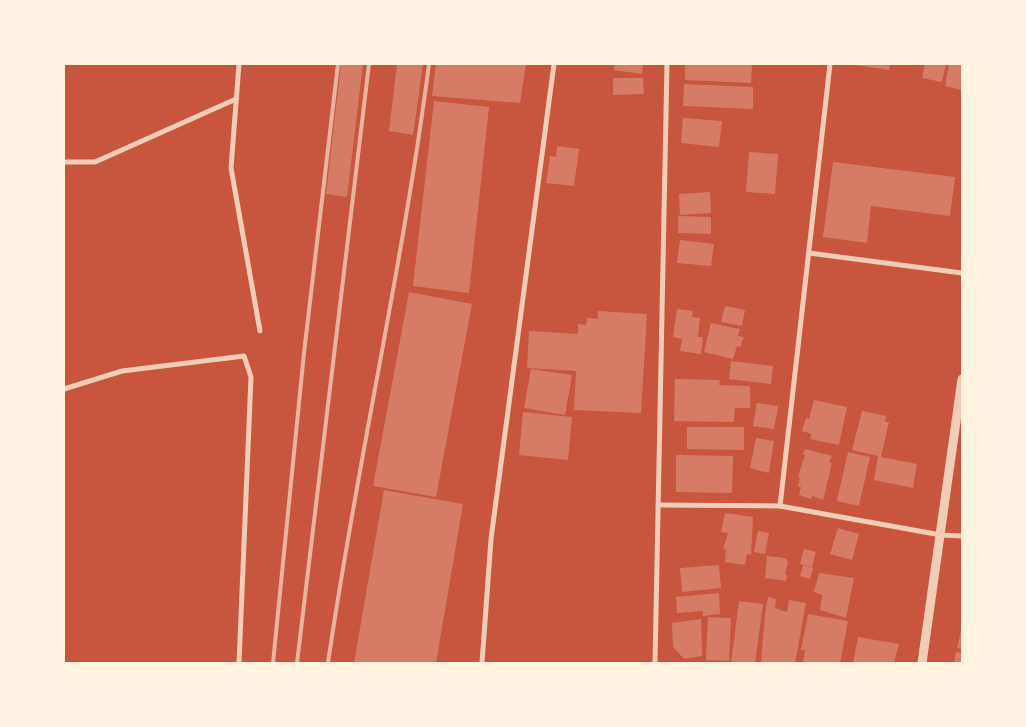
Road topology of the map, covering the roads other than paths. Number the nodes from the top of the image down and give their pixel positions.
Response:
1 (239, 64) edge
2 (554, 64) edge
3 (667, 64) edge
4 (830, 64) edge
5 (236, 99) junction
6 (64, 162) edge
7 (809, 253) junction
8 (962, 272) edge
9 (260, 331) dead end
10 (962, 379) edge
11 (64, 389) edge
12 (658, 505) junction
13 (780, 506) junction
14 (941, 535) junction
15 (962, 536) edge
16 (238, 663) edge
17 (482, 663) edge
18 (655, 663) edge
19 (922, 663) edge

1 - 5 street
2 - 17 street
3 - 12 street
4 - 7 street
5 - 6 street
5 - 9 street
7 - 8 street
7 - 13 street
10 - 14 street
11 - 16 street
12 - 13 street
12 - 18 street
13 - 14 street
14 - 15 street
14 - 19 street

